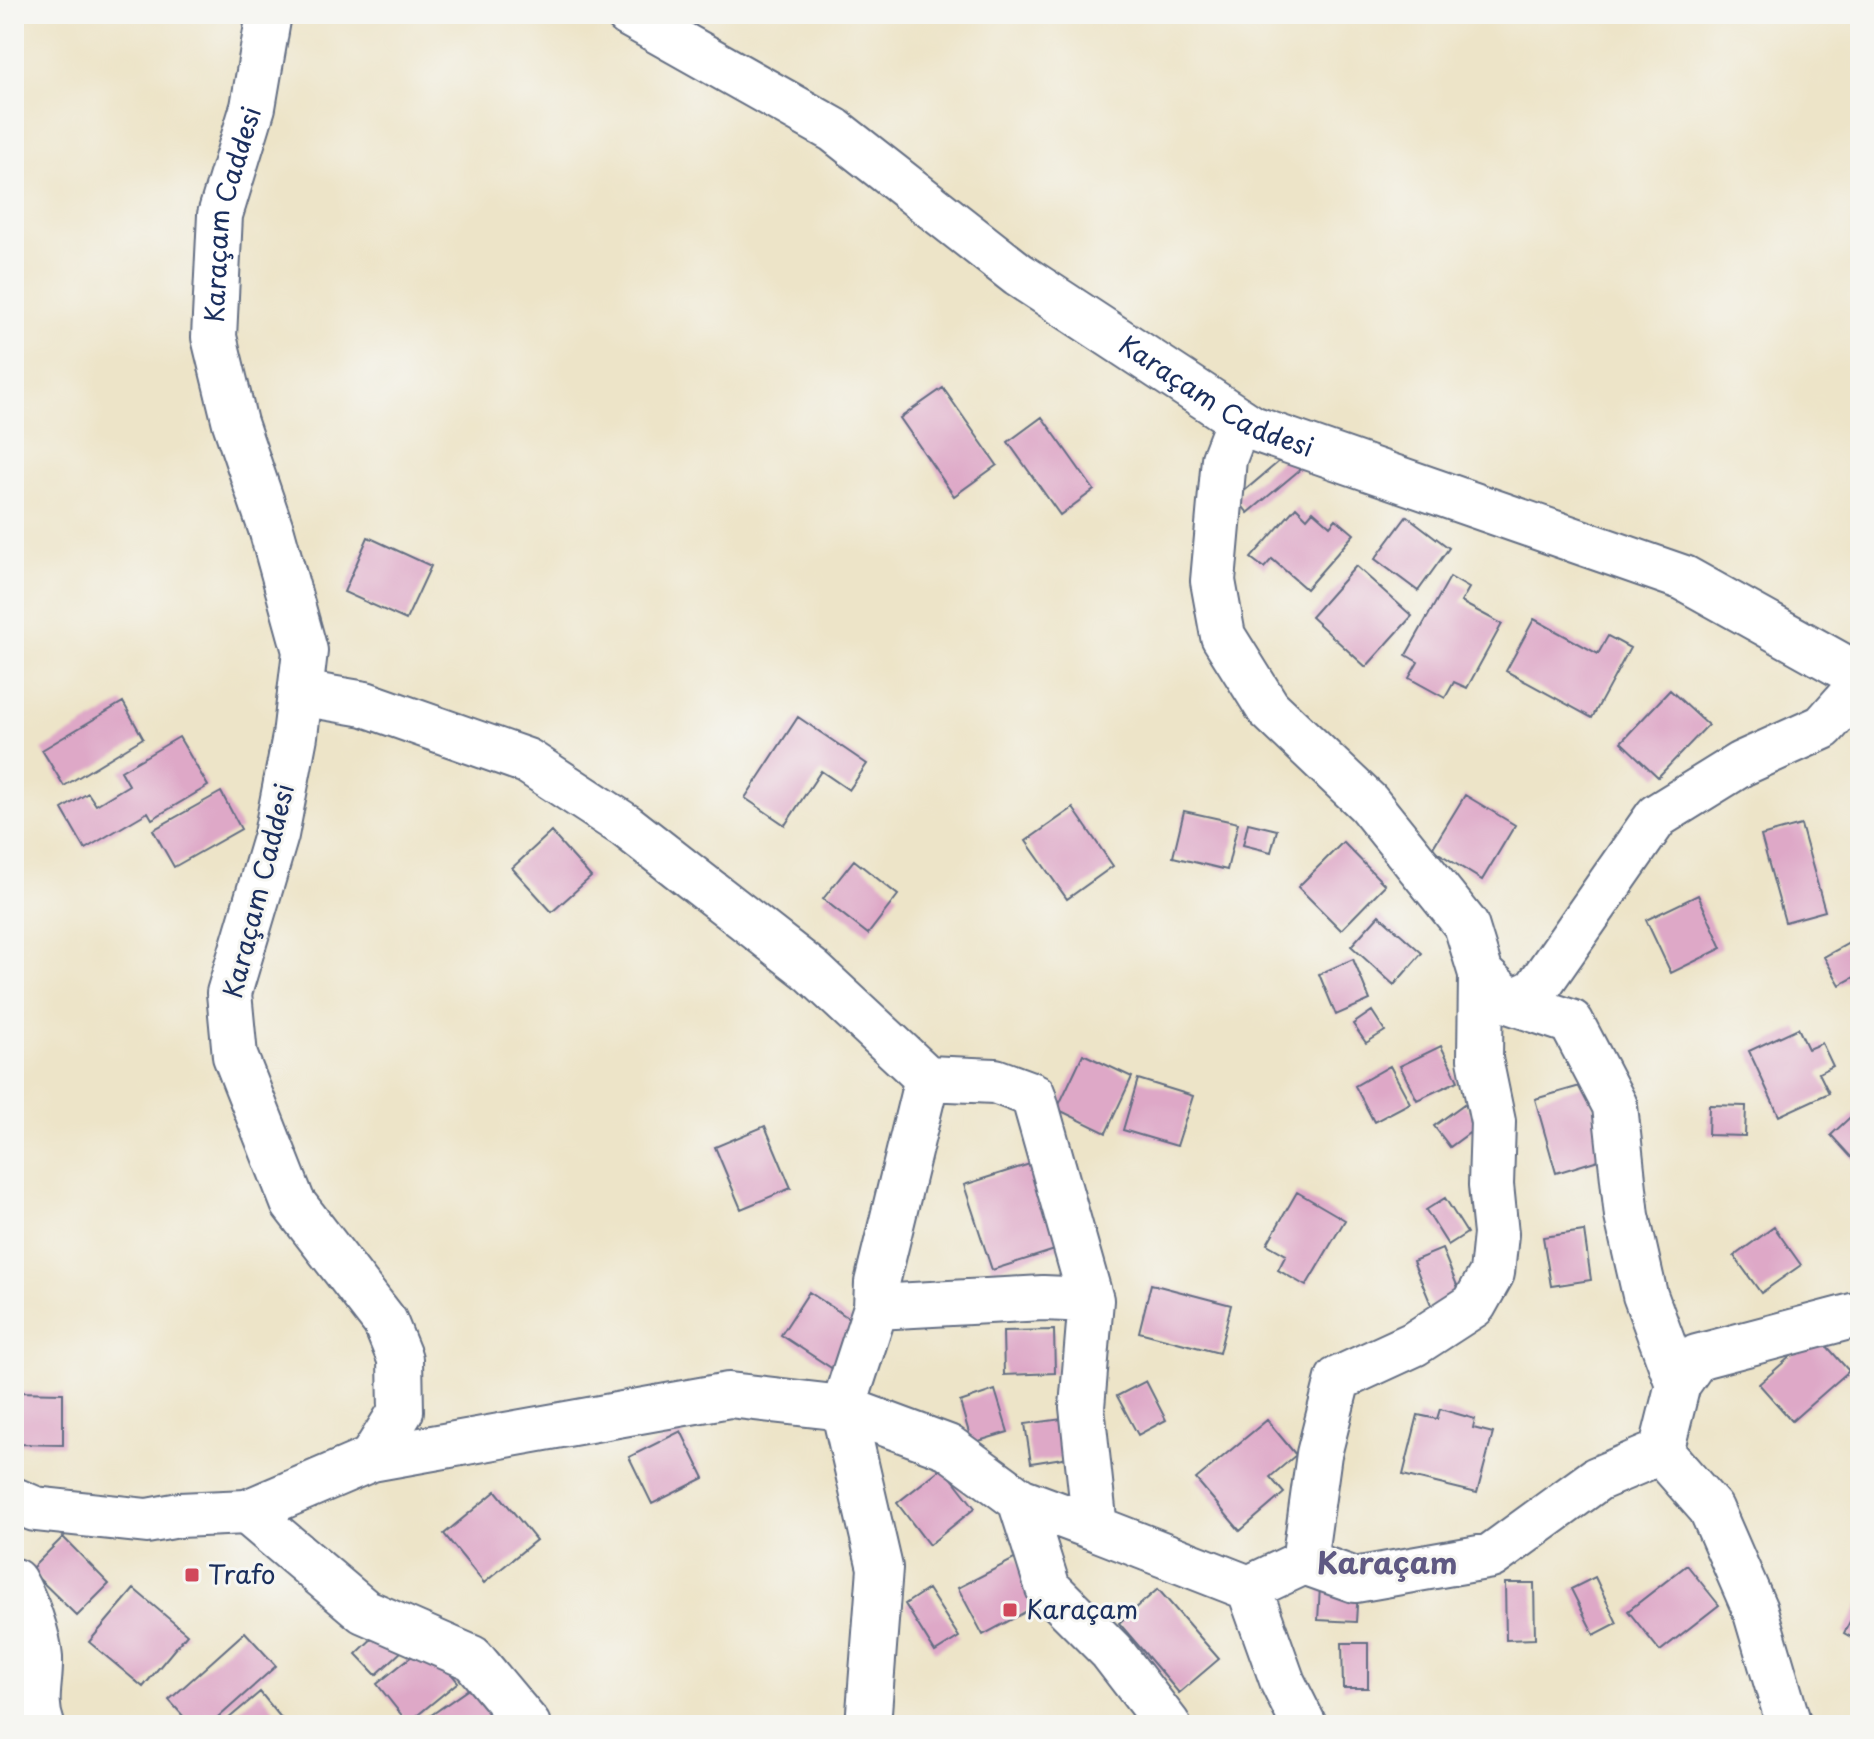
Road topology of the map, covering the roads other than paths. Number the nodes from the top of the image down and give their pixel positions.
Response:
1 (269, 14) edge
2 (628, 14) edge
3 (1239, 420) junction
4 (1860, 676) edge
5 (1860, 685) edge
6 (300, 693) junction
7 (1496, 988) junction
8 (927, 1078) junction
9 (1091, 1300) junction
10 (876, 1307) junction
11 (1860, 1314) edge
12 (1678, 1384) junction
13 (843, 1408) junction
14 (1661, 1452) junction
15 (371, 1459) junction
16 (14, 1500) edge
17 (1020, 1500) junction
18 (247, 1512) junction
19 (1095, 1528) junction
20 (1304, 1562) junction
21 (14, 1581) edge
22 (1249, 1588) junction
23 (42, 1725) edge
24 (528, 1725) edge
25 (868, 1725) edge
26 (1168, 1725) edge
27 (1304, 1725) edge
28 (1789, 1725) edge

1 - 6 street, Karaçam Caddesi
2 - 3 street, Karaçam Caddesi
3 - 4 street, Karaçam Caddesi
3 - 7 street
5 - 7 street
6 - 8 street
6 - 15 street, Karaçam Caddesi
7 - 12 street
7 - 20 street
8 - 9 street
8 - 10 street
9 - 10 street
9 - 19 street
10 - 13 street
11 - 12 street
12 - 14 street
13 - 15 street
13 - 17 street
13 - 25 street
14 - 20 street
14 - 28 street
15 - 18 street
16 - 18 street
17 - 19 street
17 - 26 street
18 - 24 street
19 - 22 street
20 - 22 street
21 - 23 street
22 - 27 street

